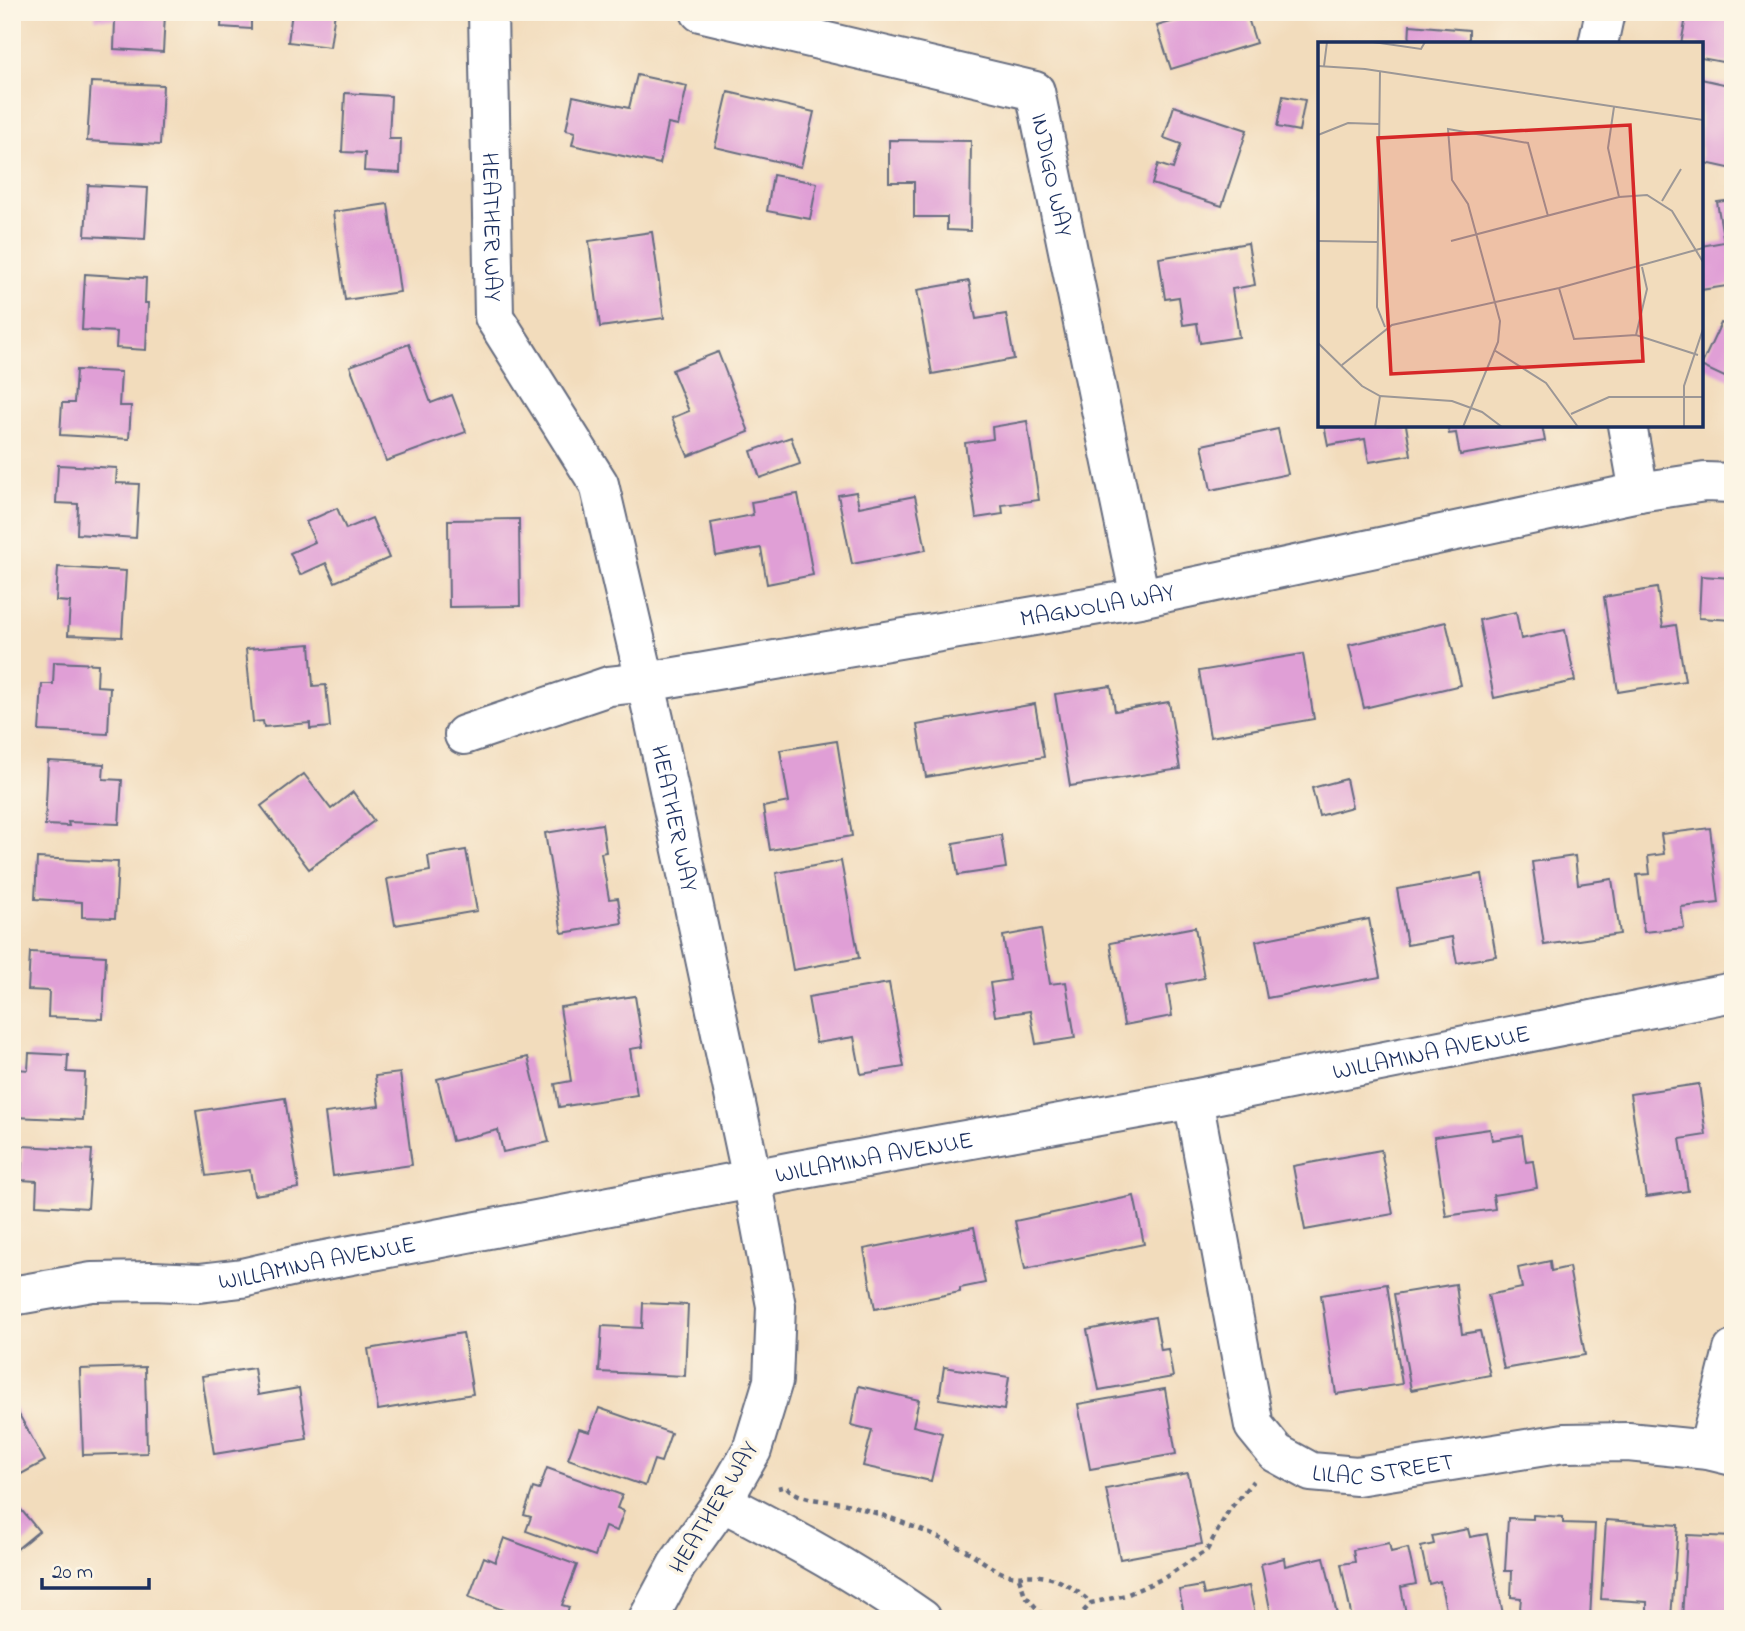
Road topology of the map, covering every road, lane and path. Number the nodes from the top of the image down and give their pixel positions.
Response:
1 (488, 12) edge
2 (700, 12) edge
3 (1605, 12) edge
4 (1598, 42) edge
5 (1627, 427) edge
6 (1733, 483) edge
7 (1639, 492) junction
8 (1140, 598) junction
9 (646, 682) junction
10 (464, 735) dead end
11 (1733, 992) edge
12 (1193, 1099) junction
13 (752, 1179) junction
14 (12, 1296) edge
15 (1733, 1350) edge
16 (1276, 1453) junction
17 (1720, 1453) edge
18 (736, 1510) junction
19 (1019, 1578) junction
20 (1091, 1603) junction
21 (648, 1619) edge
22 (922, 1619) edge
23 (1046, 1619) edge
24 (1077, 1619) edge

1 - 9 street, HEATHER WAY
2 - 8 street, INDIGO WAY
3 - 4 street
5 - 7 street
6 - 7 street, MAGNOLIA WAY
7 - 8 street, MAGNOLIA WAY
8 - 9 street, MAGNOLIA WAY
9 - 10 street, MAGNOLIA WAY
9 - 13 street, HEATHER WAY
11 - 12 street, WILLAMINA AVENUE
12 - 13 street, WILLAMINA AVENUE
12 - 16 street, LILAC STREET
13 - 14 street, WILLAMINA AVENUE
13 - 18 street, HEATHER WAY
15 - 17 street
16 - 17 street, LILAC STREET
16 - 20 path
18 - 19 path
18 - 21 street, HEATHER WAY
18 - 22 street
19 - 20 path
19 - 23 path
20 - 24 path

